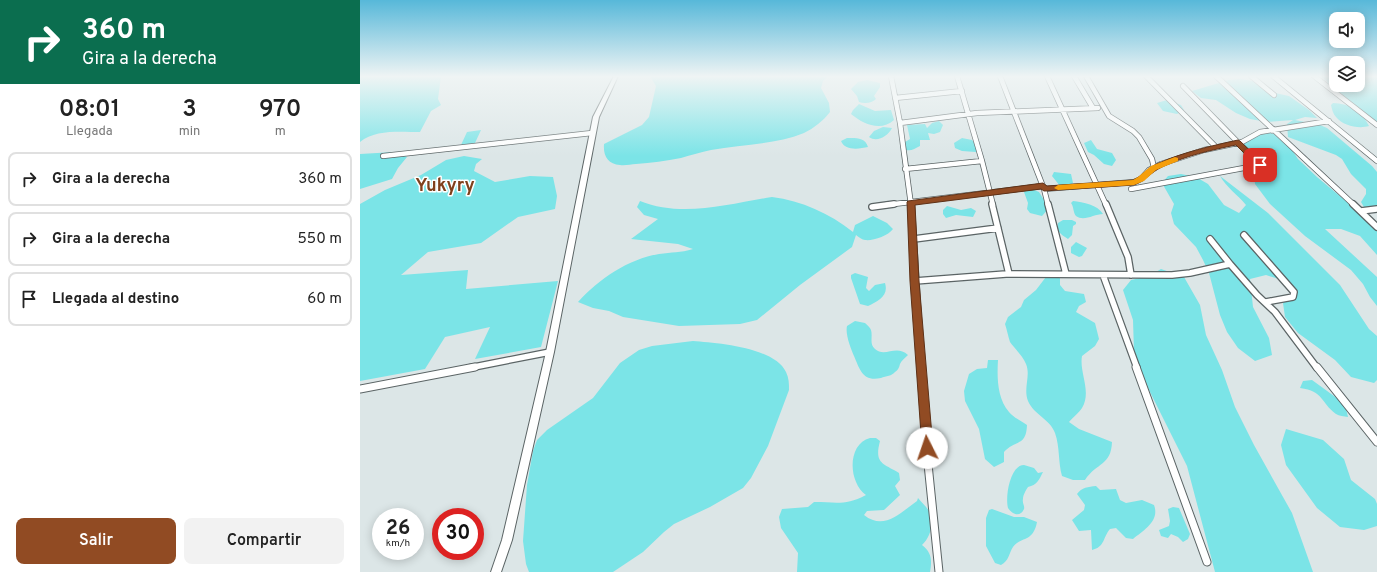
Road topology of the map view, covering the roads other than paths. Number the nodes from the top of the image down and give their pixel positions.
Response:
1 (602, 103) edge
2 (896, 103) edge
3 (966, 103) edge
4 (1011, 103) edge
5 (1059, 103) edge
6 (1090, 103) edge
7 (1103, 103) edge
8 (1172, 103) edge
9 (1199, 103) edge
10 (1244, 103) edge
11 (1306, 103) edge
12 (1348, 103) edge
13 (1093, 108) junction
14 (1098, 108) dead end
15 (1062, 109) junction
16 (1015, 111) junction
17 (969, 114) junction
18 (1329, 121) junction
19 (900, 123) junction
20 (1377, 125) edge
21 (1272, 129) junction
22 (592, 133) junction
23 (1238, 142) junction
24 (1216, 147) junction
25 (383, 156) dead end
26 (982, 161) junction
27 (1377, 161) edge
28 (1154, 168) junction
29 (905, 169) junction
30 (1098, 186) junction
31 (1044, 187) junction
32 (1131, 189) dead end
33 (990, 192) junction
34 (911, 202) junction
35 (872, 207) dead end
36 (1377, 209) edge
37 (1361, 211) junction
38 (1377, 227) edge
39 (998, 228) junction
40 (1244, 235) dead end
41 (914, 239) junction
42 (1210, 239) dead end
43 (1230, 264) junction
44 (1009, 274) junction
45 (1066, 274) junction
46 (1131, 274) junction
47 (1103, 275) junction
48 (915, 281) junction
49 (1266, 302) junction
50 (550, 352) junction
51 (360, 389) edge
52 (1377, 442) edge
53 (1207, 562) dead end
54 (496, 572) edge
55 (939, 572) edge

1 - 22 street
2 - 19 street
3 - 17 street
4 - 16 street
5 - 15 street
6 - 13 street
7 - 28 street
8 - 24 street
9 - 23 street
10 - 21 street
11 - 18 street
12 - 20 street
13 - 14 street
13 - 15 street
15 - 16 street
15 - 30 street
16 - 17 street
16 - 31 street
17 - 19 street
17 - 26 street
18 - 21 street
18 - 27 street
19 - 29 street
21 - 23 street
21 - 37 street
22 - 25 street
22 - 50 street
23 - 24 street
23 - 32 street
24 - 28 street
26 - 29 street
26 - 33 street
28 - 30 street
29 - 34 street
30 - 31 street
30 - 46 street
31 - 33 street
31 - 45 street
33 - 34 street
33 - 39 street
34 - 35 street
34 - 41 street
36 - 37 street
37 - 38 street
39 - 41 street
39 - 44 street
40 - 49 street
41 - 48 street
42 - 43 street
43 - 46 street
43 - 49 street
44 - 45 street
44 - 48 street
45 - 47 street
46 - 47 street
47 - 53 street
48 - 55 street
49 - 52 street
50 - 51 street
50 - 54 street

